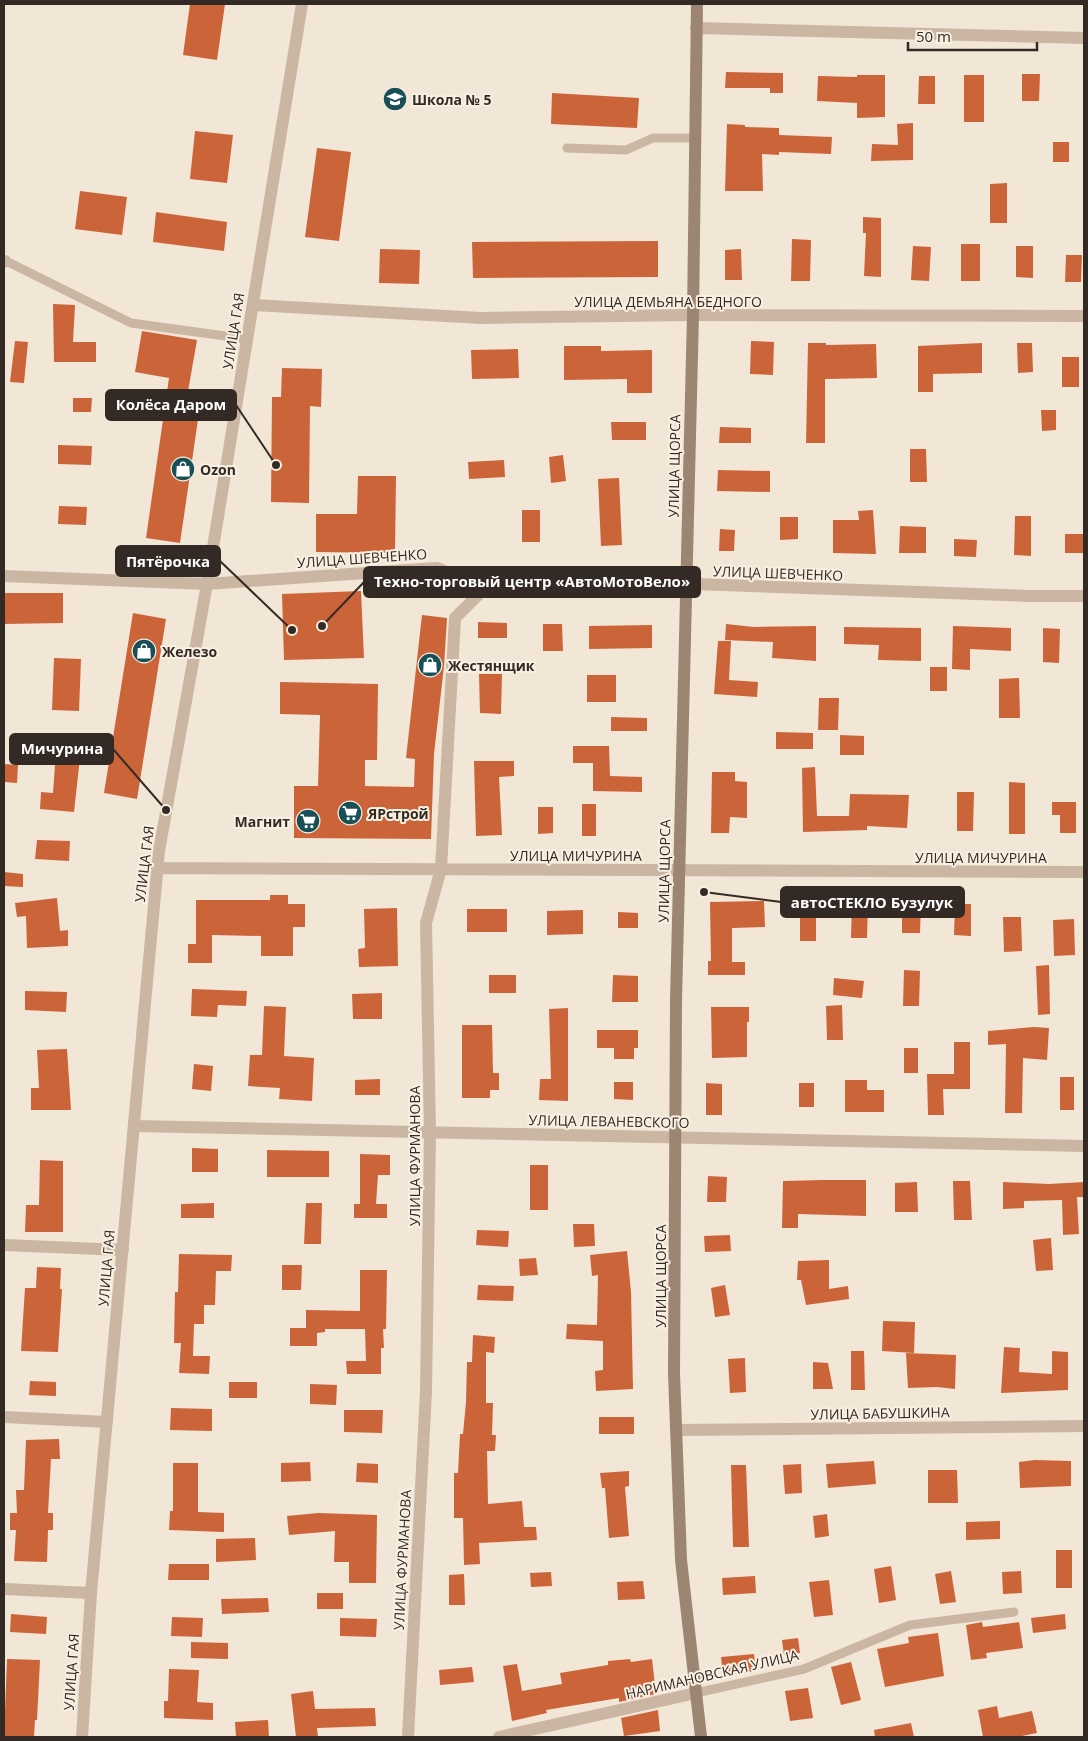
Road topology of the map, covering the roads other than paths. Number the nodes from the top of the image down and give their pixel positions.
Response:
1 (302, 4) edge
2 (697, 4) edge
3 (696, 28) junction
4 (1084, 38) edge
5 (695, 138) junction
6 (567, 148) dead end
7 (4, 261) edge
8 (252, 306) junction
9 (693, 315) junction
10 (1084, 316) edge
11 (247, 339) junction
12 (4, 576) edge
13 (207, 584) junction
14 (686, 585) junction
15 (484, 589) junction
16 (1084, 596) edge
17 (157, 868) junction
18 (441, 869) junction
19 (679, 870) junction
20 (1084, 872) edge
21 (134, 1126) junction
22 (430, 1132) junction
23 (676, 1137) junction
24 (1084, 1146) edge
25 (4, 1245) edge
26 (123, 1250) junction
27 (4, 1417) edge
28 (107, 1422) junction
29 (1084, 1426) edge
30 (676, 1430) junction
31 (4, 1589) edge
32 (91, 1593) junction
33 (1014, 1612) dead end
34 (696, 1693) junction
35 (82, 1737) edge
36 (408, 1737) edge
37 (499, 1737) edge
38 (701, 1737) edge

1 - 8 street, УЛИЦА ГАЯ
2 - 3 main road, УЛИЦА ЩОРСА
3 - 4 street
3 - 5 main road, УЛИЦА ЩОРСА
5 - 6 lane
5 - 9 main road, УЛИЦА ЩОРСА
7 - 11 lane
8 - 9 street, УЛИЦА ДЕМЬЯНА БЕДНОГО
8 - 11 street, УЛИЦА ГАЯ
9 - 10 street, УЛИЦА ДЕМЬЯНА БЕДНОГО
9 - 14 main road, УЛИЦА ЩОРСА
11 - 13 street, УЛИЦА ГАЯ
12 - 13 street, УЛИЦА ШЕВЧЕНКО
13 - 15 street, УЛИЦА ШЕВЧЕНКО
13 - 17 street, УЛИЦА ГАЯ
14 - 15 street, УЛИЦА ШЕВЧЕНКО
14 - 16 street, УЛИЦА ШЕВЧЕНКО
14 - 19 main road, УЛИЦА ЩОРСА
15 - 18 street, УЛИЦА ФУРМАНОВА
17 - 18 street, УЛИЦА МИЧУРИНА
17 - 21 street, УЛИЦА ГАЯ
18 - 19 street, УЛИЦА МИЧУРИНА
18 - 22 street, УЛИЦА ФУРМАНОВА
19 - 20 street, УЛИЦА МИЧУРИНА
19 - 23 main road, УЛИЦА ЩОРСА
21 - 22 street, УЛИЦА ЛЕВАНЕВСКОГО
21 - 26 street, УЛИЦА ГАЯ
22 - 23 street, УЛИЦА ЛЕВАНЕВСКОГО
22 - 36 street, УЛИЦА ФУРМАНОВА
23 - 24 street, УЛИЦА ЛЕВАНЕВСКОГО
23 - 30 main road, УЛИЦА ЩОРСА
25 - 26 street
26 - 28 street, УЛИЦА ГАЯ
27 - 28 street
28 - 32 street, УЛИЦА ГАЯ
29 - 30 street, УЛИЦА БАБУШКИНА
30 - 34 main road, УЛИЦА ЩОРСА
31 - 32 street
32 - 35 street, УЛИЦА ГАЯ
33 - 34 lane, НАРИМАНОВСКАЯ УЛИЦА
34 - 37 street, НАРИМАНОВСКАЯ УЛИЦА
34 - 38 main road, УЛИЦА ЩОРСА

